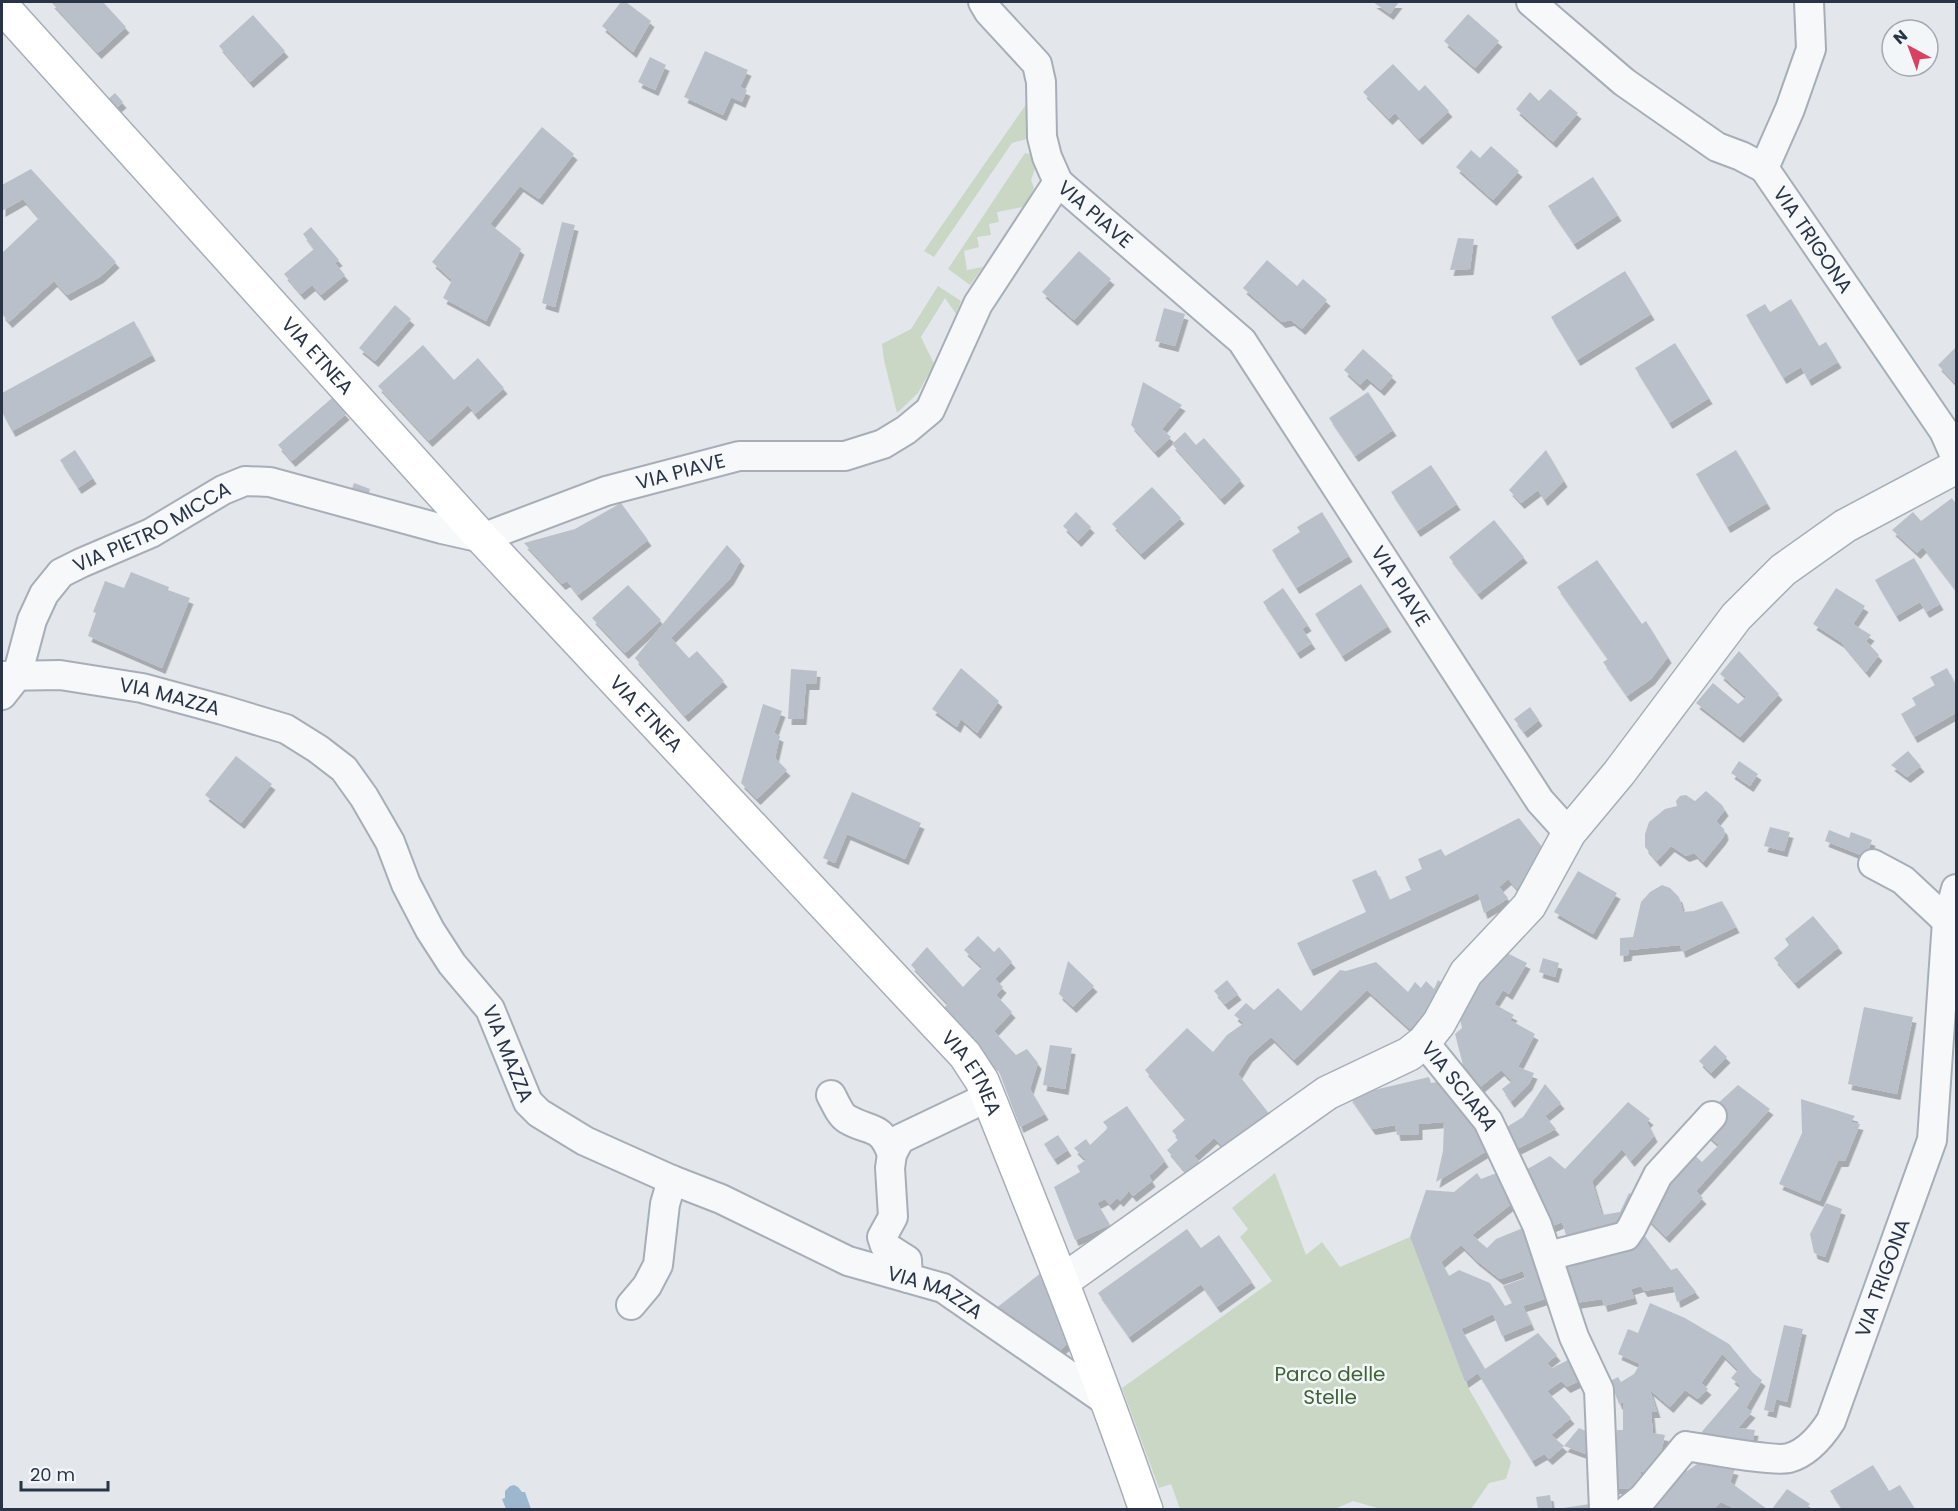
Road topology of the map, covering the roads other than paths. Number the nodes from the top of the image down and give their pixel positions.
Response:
1 (983, 2) edge
2 (1531, 2) edge
3 (1809, 2) edge
4 (2, 6) edge
5 (1764, 168) junction
6 (1058, 182) junction
7 (1950, 424) edge
8 (1956, 458) edge
9 (1956, 467) edge
10 (482, 538) junction
11 (7, 682) edge
12 (1569, 833) junction
13 (1873, 864) dead end
14 (1956, 889) edge
15 (1951, 919) edge
16 (1424, 1042) junction
17 (831, 1095) dead end
18 (988, 1096) junction
19 (1712, 1116) dead end
20 (892, 1154) junction
21 (672, 1180) junction
22 (1548, 1256) junction
23 (908, 1278) junction
24 (1063, 1281) junction
25 (631, 1305) dead end
26 (1109, 1403) junction
27 (1146, 1509) edge
28 (1604, 1509) edge
29 (1628, 1509) edge

1 - 6 street
2 - 5 street
3 - 5 street, VIA TRIGONA
4 - 10 main road, VIA ETNEA
5 - 7 street, VIA TRIGONA
6 - 10 street, VIA PIAVE
6 - 12 street, VIA PIAVE
7 - 8 street, VIA TRIGONA
9 - 12 street
10 - 11 street, VIA PIETRO MICCA
10 - 18 main road, VIA ETNEA
11 - 21 street, VIA MAZZA
12 - 16 street
13 - 15 street
14 - 15 street, VIA TRIGONA
15 - 29 street, VIA TRIGONA
16 - 22 street, VIA SCIARA
16 - 24 street, VIA SCIARA
17 - 20 street
18 - 20 street
18 - 24 main road, VIA ETNEA
19 - 22 street
20 - 23 street
21 - 23 street, VIA MAZZA
21 - 25 street
22 - 28 street, VIA SCIARA
23 - 26 street, VIA MAZZA
24 - 26 main road, VIA ETNEA
26 - 27 main road, VIA ETNEA

